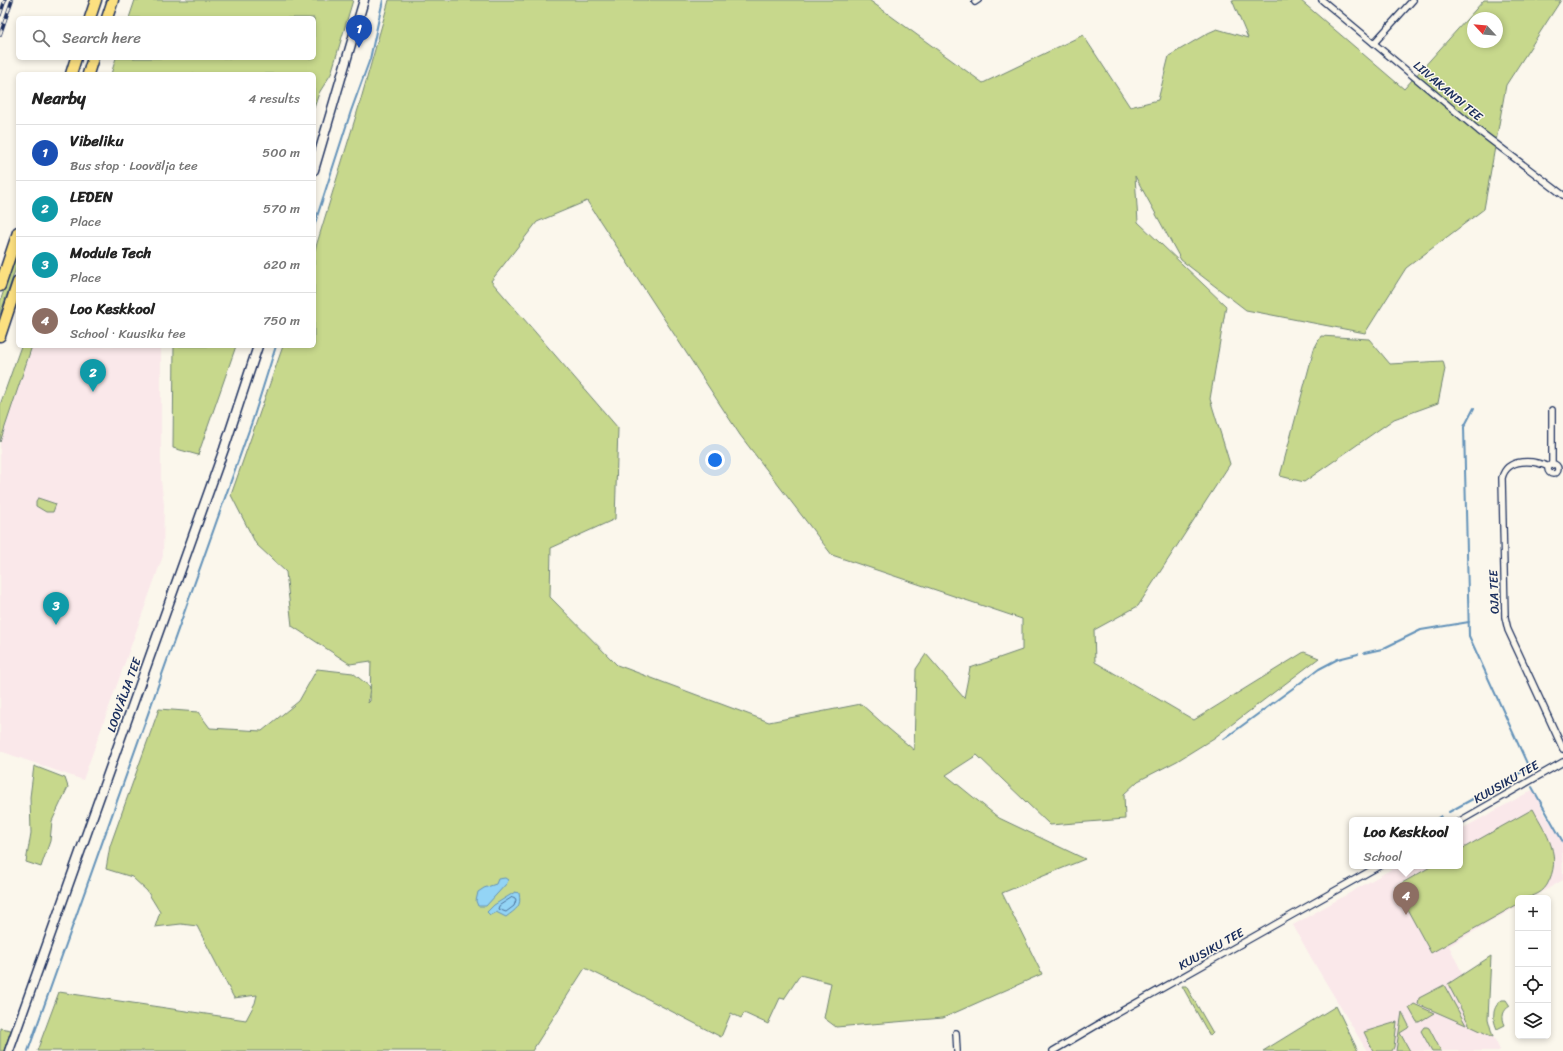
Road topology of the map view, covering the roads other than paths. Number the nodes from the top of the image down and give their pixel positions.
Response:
1 (96, 0) edge
2 (113, 0) edge
3 (364, 0) edge
4 (1322, 0) edge
5 (1413, 0) edge
6 (91, 16) edge
7 (108, 16) edge
8 (1374, 43) junction
9 (75, 60) edge
10 (92, 60) edge
11 (72, 72) edge
12 (89, 72) edge
13 (316, 163) edge
14 (1563, 195) edge
15 (16, 238) edge
16 (0, 286) edge
17 (16, 288) edge
18 (0, 336) edge
19 (257, 348) edge
20 (1552, 410) dead end
21 (1563, 749) edge
22 (1563, 762) edge
23 (1463, 819) edge
24 (1374, 869) edge
25 (956, 1033) dead end
26 (9, 1051) edge
27 (957, 1051) edge
28 (1054, 1051) edge

1 - 6 highway
2 - 7 highway
3 - 13 street
4 - 8 street, LIIVAKANDI TEE
5 - 8 street
8 - 14 street, LIIVAKANDI TEE
9 - 11 highway
10 - 12 highway
15 - 16 highway
17 - 18 highway
19 - 26 street, LOOVÄLJA TEE
20 - 21 street, OJA TEE
22 - 23 street, KUUSIKU TEE
24 - 28 street, KUUSIKU TEE
25 - 27 street

